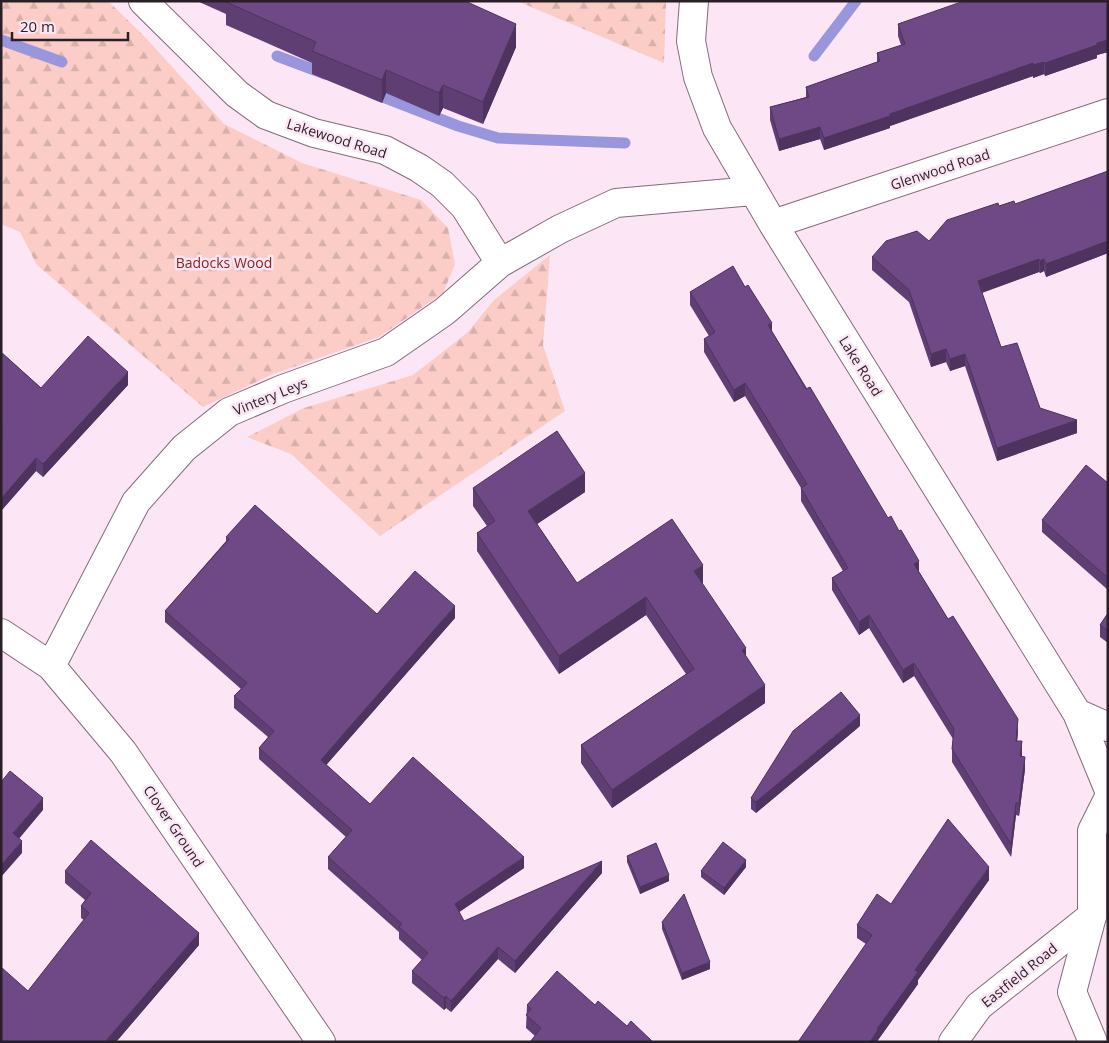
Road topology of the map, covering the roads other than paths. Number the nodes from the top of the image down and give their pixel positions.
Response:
1 (143, 1) edge
2 (694, 1) edge
3 (1108, 113) edge
4 (753, 191) junction
5 (773, 224) junction
6 (500, 263) junction
7 (1, 633) edge
8 (51, 666) junction
9 (1076, 713) junction
10 (1108, 727) edge
11 (1108, 788) edge
12 (1108, 799) edge
13 (1103, 917) edge
14 (315, 1040) edge
15 (953, 1042) edge
16 (1092, 1042) edge

1 - 6 street, Lakewood Road
2 - 4 street, Lake Road
3 - 5 street, Glenwood Road
4 - 5 street, Lake Road
4 - 6 street
5 - 9 street, Lake Road
6 - 8 street, Vintery Leys
7 - 8 street, Clover Ground
8 - 14 street, Clover Ground
9 - 10 street
9 - 11 street, Lake Road
12 - 13 street
13 - 15 street, Eastfield Road
13 - 16 street

